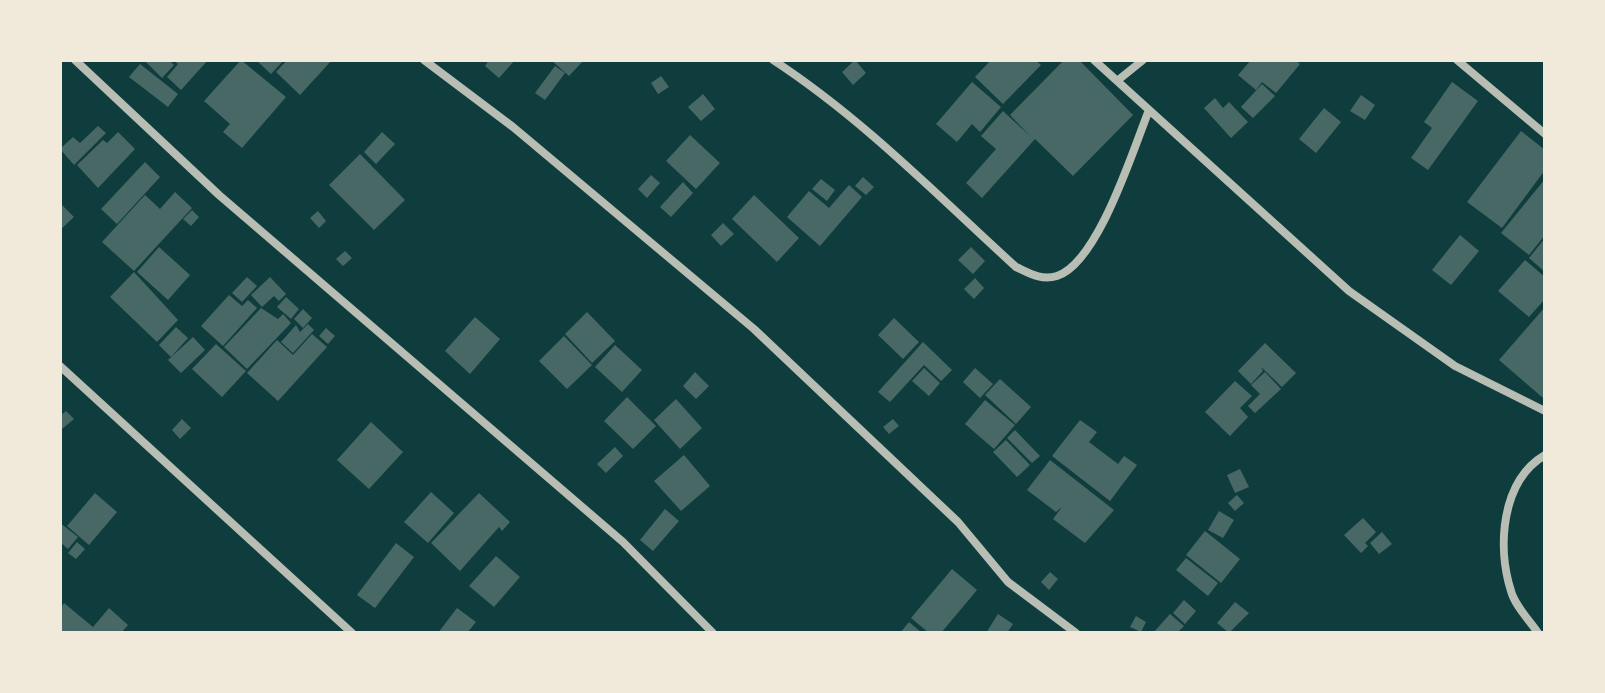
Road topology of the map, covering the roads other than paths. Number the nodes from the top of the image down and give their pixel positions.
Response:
1 (75, 60) edge
2 (424, 60) edge
3 (773, 60) edge
4 (1094, 60) edge
5 (1143, 60) edge
6 (1457, 60) edge
7 (1117, 81) junction
8 (1149, 110) junction
9 (1545, 134) edge
10 (60, 366) edge
11 (1545, 411) edge
12 (1545, 455) edge
13 (352, 633) edge
14 (713, 633) edge
15 (1076, 633) edge
16 (1538, 633) edge

1 - 14 street
2 - 15 street
3 - 8 street
4 - 7 street
5 - 7 street
6 - 9 street
7 - 8 street
8 - 11 street
10 - 13 street
12 - 16 street

